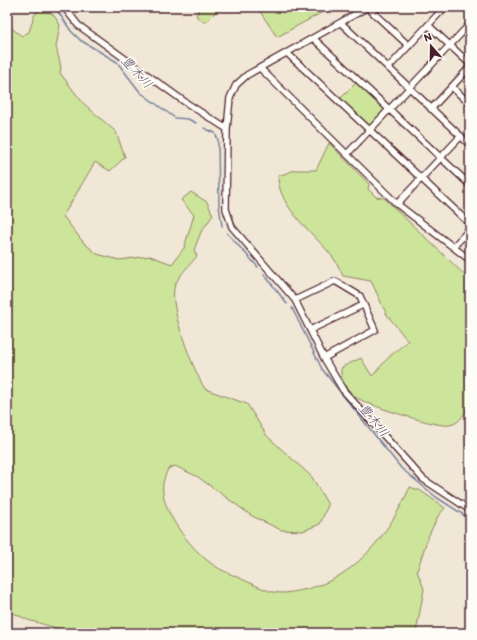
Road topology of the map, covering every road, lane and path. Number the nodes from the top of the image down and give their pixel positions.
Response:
1 (64, 7) edge
2 (368, 7) edge
3 (445, 7) edge
4 (340, 23) junction
5 (470, 24) edge
6 (428, 25) junction
7 (313, 38) junction
8 (450, 45) junction
9 (408, 46) junction
10 (287, 53) junction
11 (470, 64) edge
12 (470, 67) edge
13 (260, 68) junction
14 (388, 68) junction
15 (452, 87) junction
16 (410, 88) junction
17 (470, 104) edge
18 (431, 109) junction
19 (390, 110) junction
20 (228, 129) junction
21 (370, 130) junction
22 (461, 136) junction
23 (470, 145) edge
24 (348, 154) junction
25 (441, 157) junction
26 (421, 178) junction
27 (470, 185) edge
28 (397, 204) junction
29 (470, 224) edge
30 (470, 229) edge
31 (453, 247) junction
32 (470, 260) edge
33 (295, 300) junction
34 (363, 304) junction
35 (310, 330) junction
36 (324, 358) junction
37 (470, 510) edge

1 - 20 street
2 - 4 street
2 - 9 street
3 - 6 street
4 - 7 street
4 - 14 street
5 - 8 street
6 - 8 street
6 - 9 street
7 - 10 street
7 - 19 street
8 - 11 street
8 - 16 street
9 - 14 street
10 - 13 street
10 - 21 street
12 - 15 street
13 - 20 street
13 - 24 street
14 - 16 street
15 - 17 street
15 - 18 street
16 - 18 street
16 - 19 street
18 - 22 street
19 - 21 street
19 - 25 street
20 - 33 street
21 - 24 street
21 - 26 street
22 - 23 street
22 - 25 street
24 - 28 street
25 - 26 street
25 - 27 street
26 - 28 street
26 - 29 street
28 - 31 street
30 - 31 street
31 - 32 street
33 - 34 street
33 - 35 street
34 - 35 street
34 - 36 street
35 - 36 street
36 - 37 street

